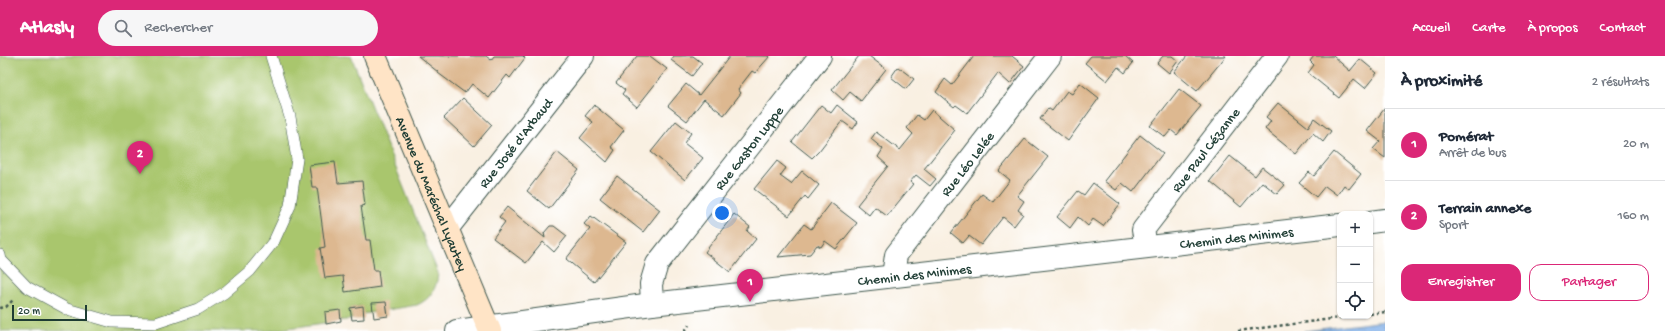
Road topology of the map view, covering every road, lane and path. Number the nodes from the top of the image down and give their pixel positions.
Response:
1 (271, 56) edge
2 (375, 56) edge
3 (583, 56) edge
4 (820, 56) edge
5 (1050, 56) edge
6 (1276, 56) edge
7 (1385, 220) edge
8 (1373, 222) edge
9 (1337, 225) edge
10 (447, 229) junction
11 (1146, 246) junction
12 (0, 255) edge
13 (893, 276) junction
14 (652, 304) junction
15 (1385, 312) edge
16 (1373, 314) edge
17 (1337, 318) edge
18 (490, 328) edge
19 (457, 331) edge
20 (1238, 331) edge

1 - 12 lane
2 - 10 main road, Avenue du Maréchal Lyautey
3 - 10 street, Rue José d'Arbaud
4 - 14 street, Rue Gaston Luppe
5 - 13 street, Rue Léo Lelée
6 - 11 street, Rue Paul Cézanne
7 - 8 street
9 - 11 street, Chemin des Minimes
10 - 18 main road, Avenue du Maréchal Lyautey
11 - 13 street, Chemin des Minimes
13 - 14 street, Chemin des Minimes
14 - 18 street, Chemin des Minimes
15 - 16 path
17 - 20 path
18 - 19 street, Chemin des Minimes

